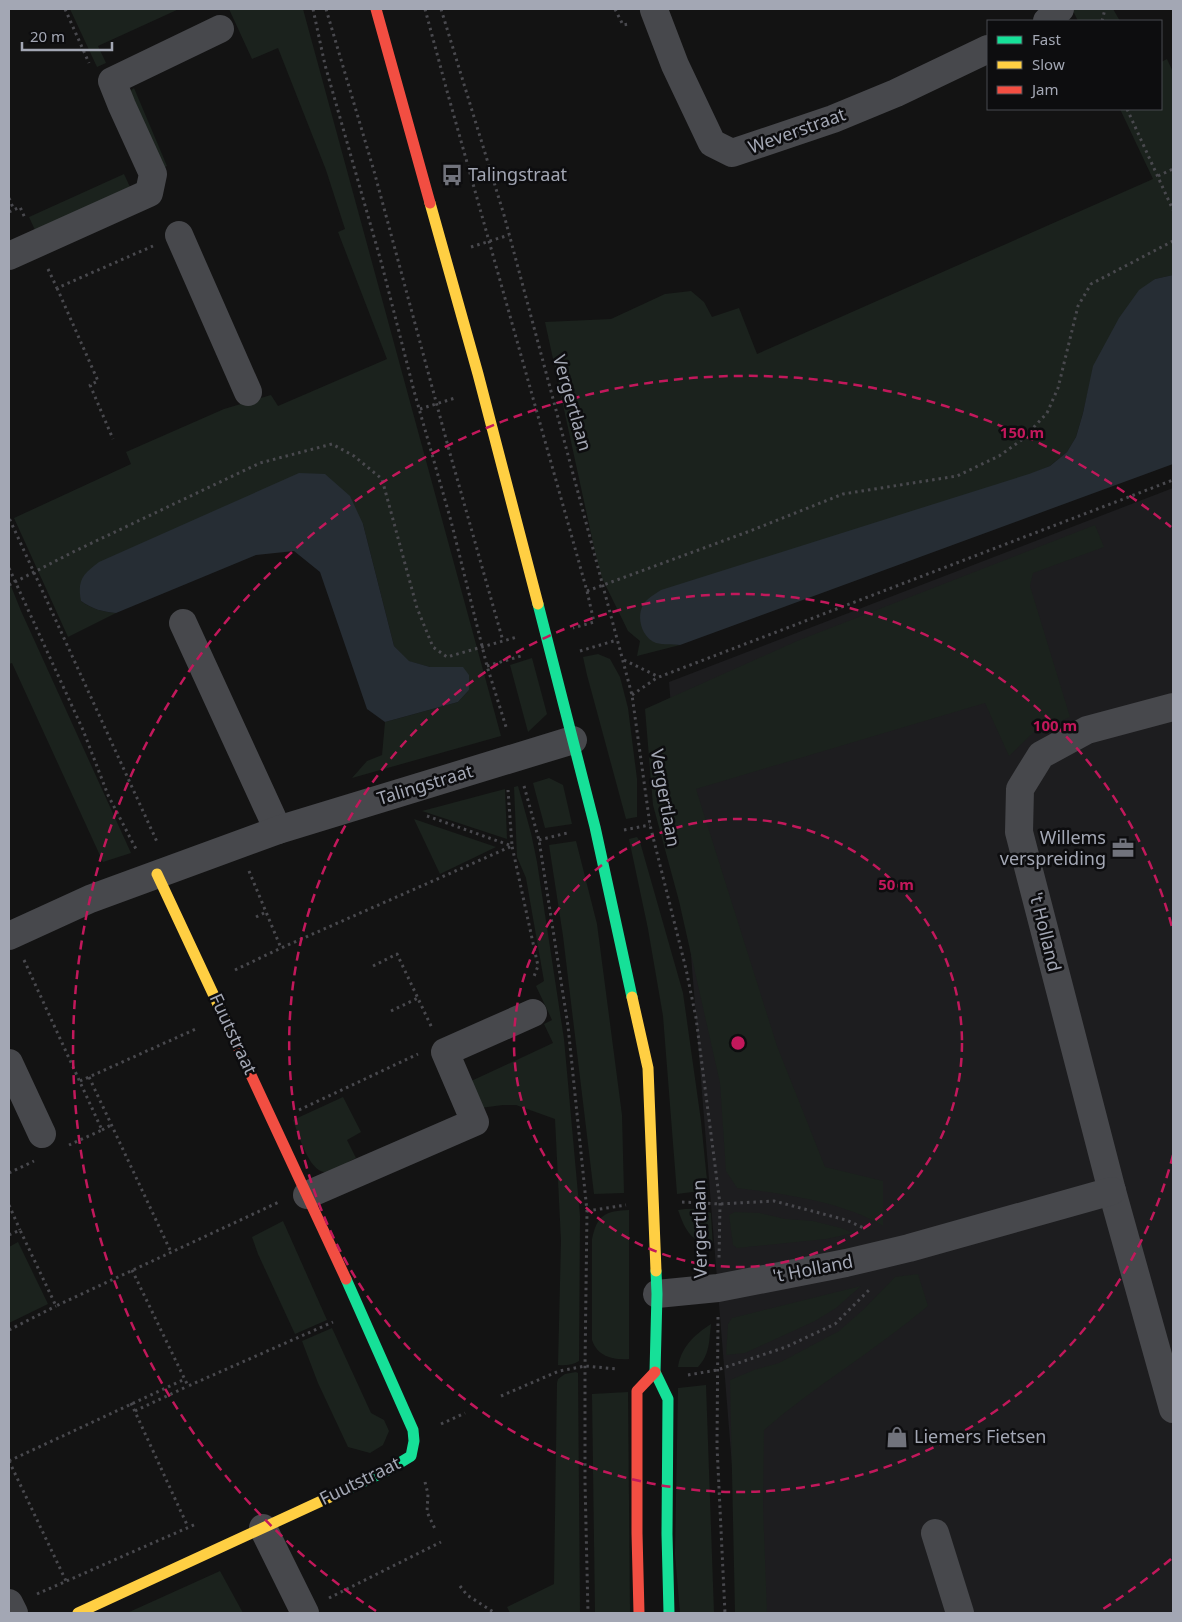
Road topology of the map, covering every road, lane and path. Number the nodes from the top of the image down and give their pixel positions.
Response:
1 (313, 9) edge
2 (326, 9) edge
3 (376, 9) edge
4 (425, 9) edge
5 (441, 9) edge
6 (654, 9) edge
7 (1060, 9) edge
8 (1048, 20) edge
9 (220, 29) dead end
10 (987, 49) edge
11 (1127, 110) edge
12 (1173, 169) edge
13 (1158, 176) junction
14 (9, 198) edge
15 (14, 210) dead end
16 (1173, 210) edge
17 (179, 234) dead end
18 (509, 235) junction
19 (1173, 241) edge
20 (489, 242) junction
21 (469, 248) dead end
22 (9, 256) edge
23 (57, 288) dead end
24 (248, 392) dead end
25 (458, 397) dead end
26 (437, 404) junction
27 (420, 409) junction
28 (113, 439) dead end
29 (1173, 480) edge
30 (9, 520) edge
31 (9, 568) edge
32 (14, 582) junction
33 (9, 585) edge
34 (602, 585) junction
35 (183, 623) dead end
36 (503, 641) dead end
37 (483, 647) junction
38 (624, 659) junction
39 (659, 677) junction
40 (632, 695) junction
41 (1173, 707) edge
42 (573, 740) junction
43 (516, 758) junction
44 (508, 784) dead end
45 (423, 814) dead end
46 (278, 830) junction
47 (237, 844) junction
48 (512, 846) junction
49 (150, 859) junction
50 (266, 912) junction
51 (256, 917) dead end
52 (9, 936) edge
53 (281, 948) junction
54 (32, 956) dead end
55 (24, 959) junction
56 (16, 963) dead end
57 (373, 966) dead end
58 (533, 979) dead end
59 (209, 983) junction
60 (418, 998) junction
61 (391, 1011) dead end
62 (533, 1013) dead end
63 (201, 1026) dead end
64 (432, 1029) dead end
65 (422, 1052) dead end
66 (9, 1063) edge
67 (89, 1077) junction
68 (80, 1082) junction
69 (274, 1122) junction
70 (111, 1125) junction
71 (102, 1130) junction
72 (67, 1145) dead end
73 (42, 1146) joint
74 (9, 1173) edge
75 (1112, 1191) junction
76 (295, 1198) junction
77 (652, 1200) junction
78 (9, 1204) edge
79 (720, 1204) junction
80 (587, 1211) junction
81 (864, 1228) dead end
82 (20, 1230) junction
83 (9, 1235) edge
84 (170, 1252) junction
85 (132, 1270) junction
86 (874, 1286) dead end
87 (718, 1288) junction
88 (657, 1294) junction
89 (56, 1306) junction
90 (330, 1314) dead end
91 (9, 1330) edge
92 (585, 1366) junction
93 (717, 1370) junction
94 (655, 1372) junction
95 (185, 1378) junction
96 (188, 1386) junction
97 (501, 1396) dead end
98 (132, 1403) junction
99 (1173, 1409) edge
100 (135, 1411) junction
101 (414, 1441) junction
102 (9, 1461) edge
103 (204, 1520) dead end
104 (188, 1527) junction
105 (263, 1528) junction
106 (435, 1529) dead end
107 (935, 1533) dead end
108 (441, 1542) dead end
109 (66, 1582) junction
110 (460, 1586) dead end
111 (11, 1607) edge
112 (305, 1612) edge
113 (78, 1613) edge
114 (495, 1613) edge
115 (588, 1613) edge
116 (639, 1613) edge
117 (669, 1613) edge
118 (724, 1613) edge
119 (960, 1613) edge

1 - 27 path
2 - 26 path
3 - 42 street
4 - 20 path
5 - 18 path, Vergertlaan
6 - 10 street, Weverstraat
7 - 8 street
9 - 22 street
11 - 13 path
12 - 13 path
13 - 16 path
14 - 15 path
17 - 24 street
18 - 20 path
18 - 34 path, Vergertlaan
19 - 34 path
20 - 21 path
20 - 34 path
23 - 28 path
25 - 26 path
26 - 27 path
26 - 36 path
27 - 37 path
29 - 39 path
30 - 49 path
31 - 32 path
32 - 33 path
32 - 37 path
32 - 49 path
34 - 38 path, Vergertlaan
35 - 46 street
37 - 43 path
38 - 39 path
38 - 40 path, Vergertlaan
39 - 40 path
40 - 79 path, Vergertlaan
41 - 75 street, 't Holland
42 - 43 street, Talingstraat
42 - 77 street
43 - 46 street, Talingstraat
43 - 80 path
44 - 48 path
45 - 48 path
46 - 47 street, Talingstraat
47 - 49 street, Talingstraat
47 - 50 path
48 - 53 path
48 - 58 path
49 - 52 street, Talingstraat
49 - 59 street, Fuutstraat
50 - 51 path
50 - 53 path
53 - 59 path
54 - 55 path
55 - 56 path
55 - 68 path
57 - 60 path
59 - 69 street, Fuutstraat
60 - 61 path
60 - 64 path
62 - 76 street
63 - 67 path
65 - 69 path
66 - 73 street
67 - 68 path
67 - 70 path
68 - 71 path
69 - 76 street, Fuutstraat
70 - 71 path
70 - 84 path
71 - 72 path
73 - 74 path
75 - 87 street, 't Holland
75 - 99 street, 't Holland
76 - 84 path
76 - 101 street, Fuutstraat
77 - 79 path
77 - 80 path
77 - 88 street
78 - 82 path
79 - 81 path
79 - 87 path, Vergertlaan
80 - 92 path
82 - 83 path
82 - 89 path
84 - 85 path
85 - 89 path
85 - 95 path
86 - 93 path
87 - 88 street, 't Holland
87 - 93 path, Vergertlaan
88 - 94 street
89 - 91 path
90 - 96 path
92 - 97 path
92 - 115 path
93 - 118 path, Vergertlaan
94 - 116 street
94 - 117 street
95 - 96 path
95 - 98 path
96 - 100 path
98 - 100 path
98 - 102 path
100 - 104 path
101 - 105 street, Fuutstraat
101 - 106 path
102 - 109 path
103 - 104 path
104 - 109 path
105 - 112 street
105 - 113 street, Fuutstraat
107 - 119 street
108 - 112 path
109 - 111 path
110 - 114 path

